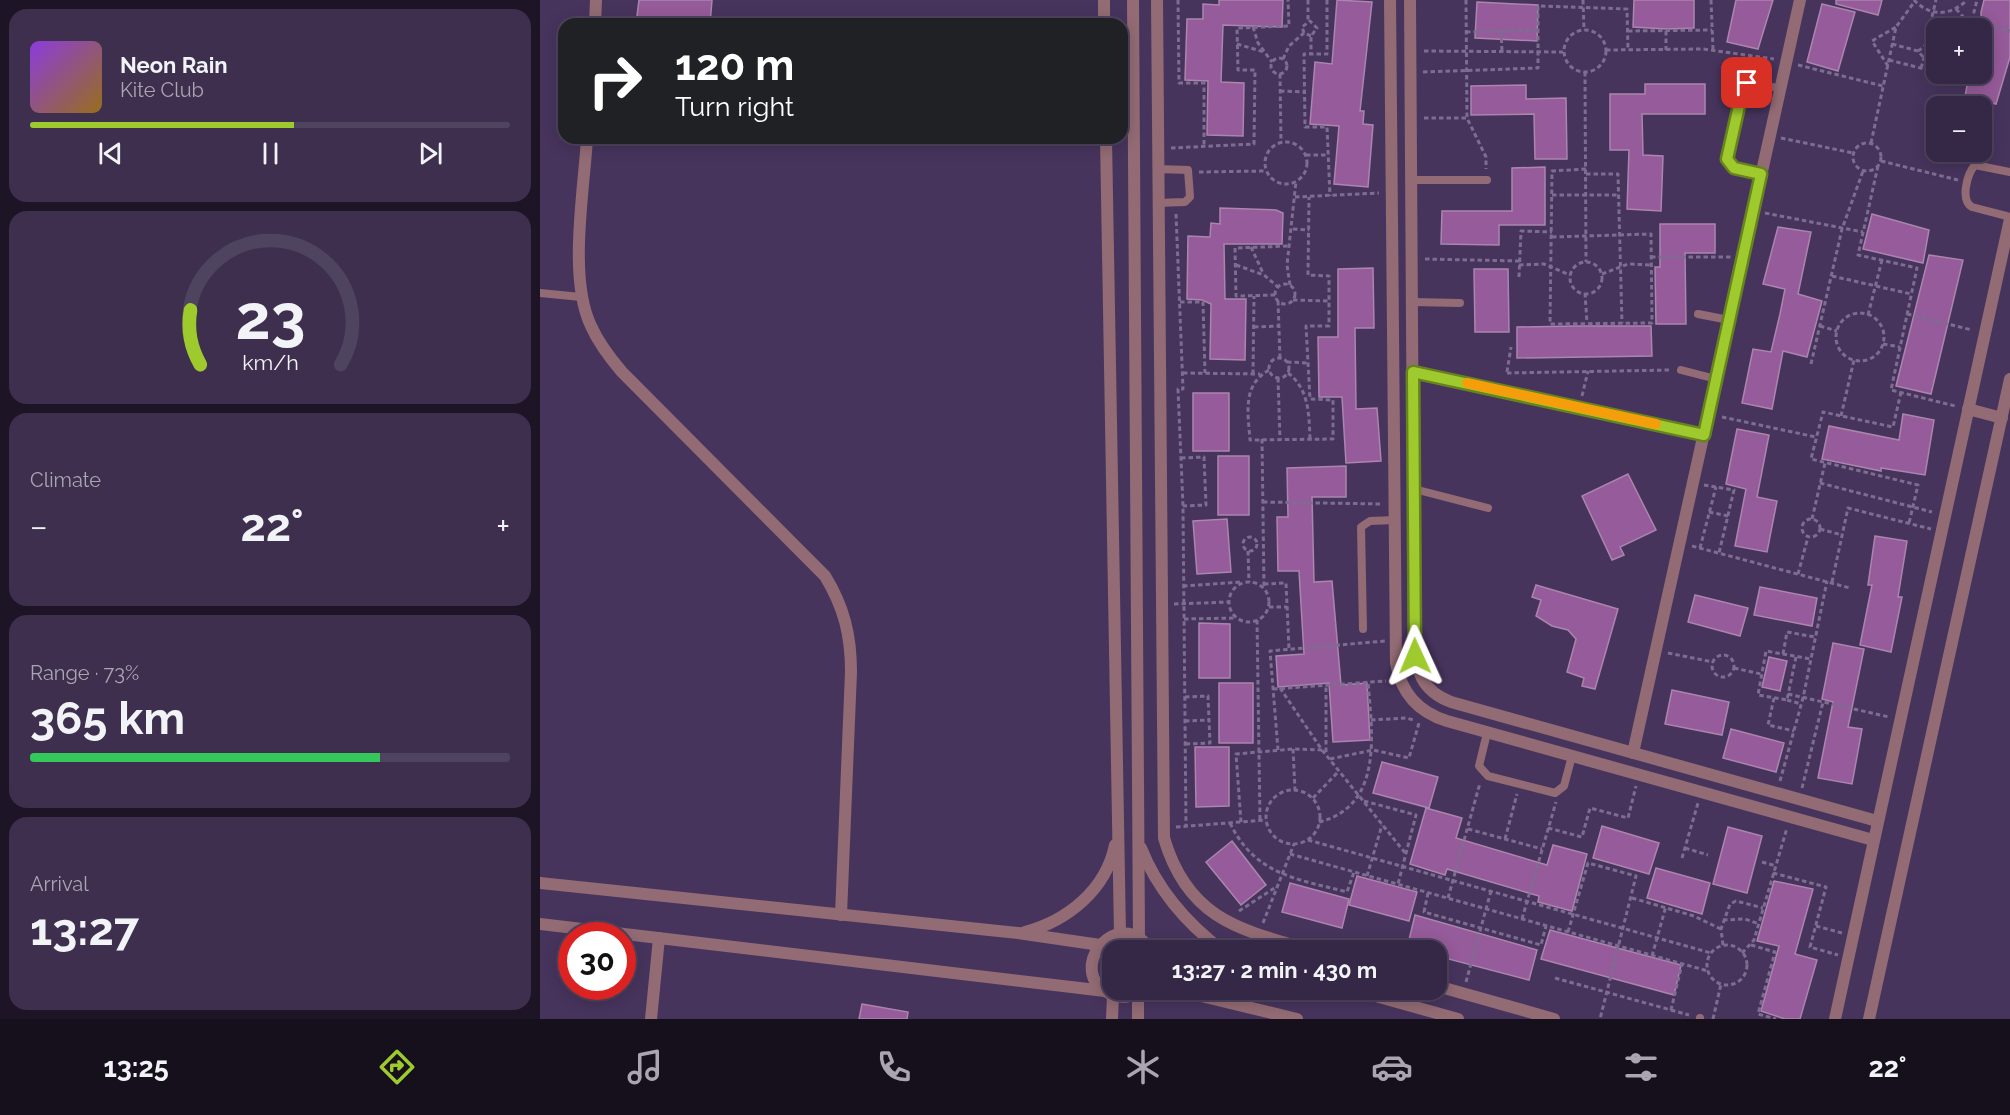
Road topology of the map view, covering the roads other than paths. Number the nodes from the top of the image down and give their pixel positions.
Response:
1 (596, 0) edge
2 (1104, 0) edge
3 (1133, 0) edge
4 (1157, 0) edge
5 (1390, 0) edge
6 (1410, 0) edge
7 (1800, 0) edge
8 (594, 18) edge
9 (1104, 18) edge
10 (1780, 88) junction
11 (587, 144) edge
12 (1106, 144) edge
13 (1157, 169) junction
14 (2010, 172) edge
15 (1761, 174) junction
16 (1412, 180) junction
17 (1486, 180) road end
18 (1157, 203) junction
19 (2010, 218) edge
20 (540, 293) edge
21 (581, 297) junction
22 (1413, 302) junction
23 (1460, 303) dead end
24 (1698, 314) dead end
25 (1729, 320) junction
26 (1682, 370) road end
27 (1413, 372) junction
28 (2010, 379) edge
29 (1716, 380) junction
30 (1968, 409) junction
31 (2002, 418) junction
32 (1704, 435) junction
33 (1414, 489) junction
34 (1488, 508) dead end
35 (1396, 520) junction
36 (1363, 629) dead end
37 (1116, 710) junction
38 (1137, 711) junction
39 (1487, 733) junction
40 (1633, 753) junction
41 (1572, 756) junction
42 (1877, 821) junction
43 (1118, 829) junction
44 (1873, 840) junction
45 (1139, 843) junction
46 (540, 883) edge
47 (842, 915) junction
48 (540, 924) edge
49 (1018, 933) junction
50 (1120, 934) junction
51 (659, 938) junction
52 (1139, 939) joint
53 (1210, 940) edge
54 (1276, 940) edge
55 (1100, 945) junction
56 (1102, 987) edge
57 (1447, 989) edge
58 (1102, 992) edge
59 (1110, 1000) edge
60 (1139, 1000) edge
61 (1226, 1000) edge
62 (1240, 1000) edge
63 (1390, 1000) edge
64 (1241, 1003) junction
65 (651, 1019) edge
66 (1112, 1019) edge
67 (1138, 1019) edge
68 (1297, 1019) edge
69 (1458, 1019) edge
70 (1554, 1019) edge
71 (1835, 1019) edge
72 (1869, 1019) edge

1 - 8 street
2 - 9 street
3 - 38 street
4 - 13 street
5 - 35 street
6 - 16 street
7 - 10 street
10 - 15 street
10 - 15 lane
11 - 21 street
12 - 37 street
13 - 18 street
13 - 18 lane
14 - 19 lane
15 - 25 street
16 - 17 lane
16 - 22 street
18 - 54 street
19 - 30 street
20 - 21 lane
21 - 47 street
22 - 23 lane
22 - 27 street
24 - 25 lane
25 - 29 street
26 - 29 lane
27 - 32 street
27 - 33 street
28 - 31 street
29 - 32 street
30 - 31 street
30 - 42 street
31 - 72 street
32 - 40 street
33 - 34 lane
33 - 40 street
35 - 36 lane
35 - 39 street
37 - 38 street
37 - 43 street
38 - 45 street
39 - 41 street
39 - 41 lane
40 - 42 street
41 - 44 street
42 - 44 street
43 - 49 street
43 - 50 street
44 - 71 street
45 - 52 street
45 - 53 street
46 - 47 street
47 - 49 street
48 - 51 street
49 - 55 street
50 - 52 street
50 - 55 street
51 - 58 street
51 - 65 street
55 - 56 street
57 - 70 street
59 - 66 street
60 - 67 street
61 - 64 street
62 - 64 street
63 - 69 street
64 - 68 street

